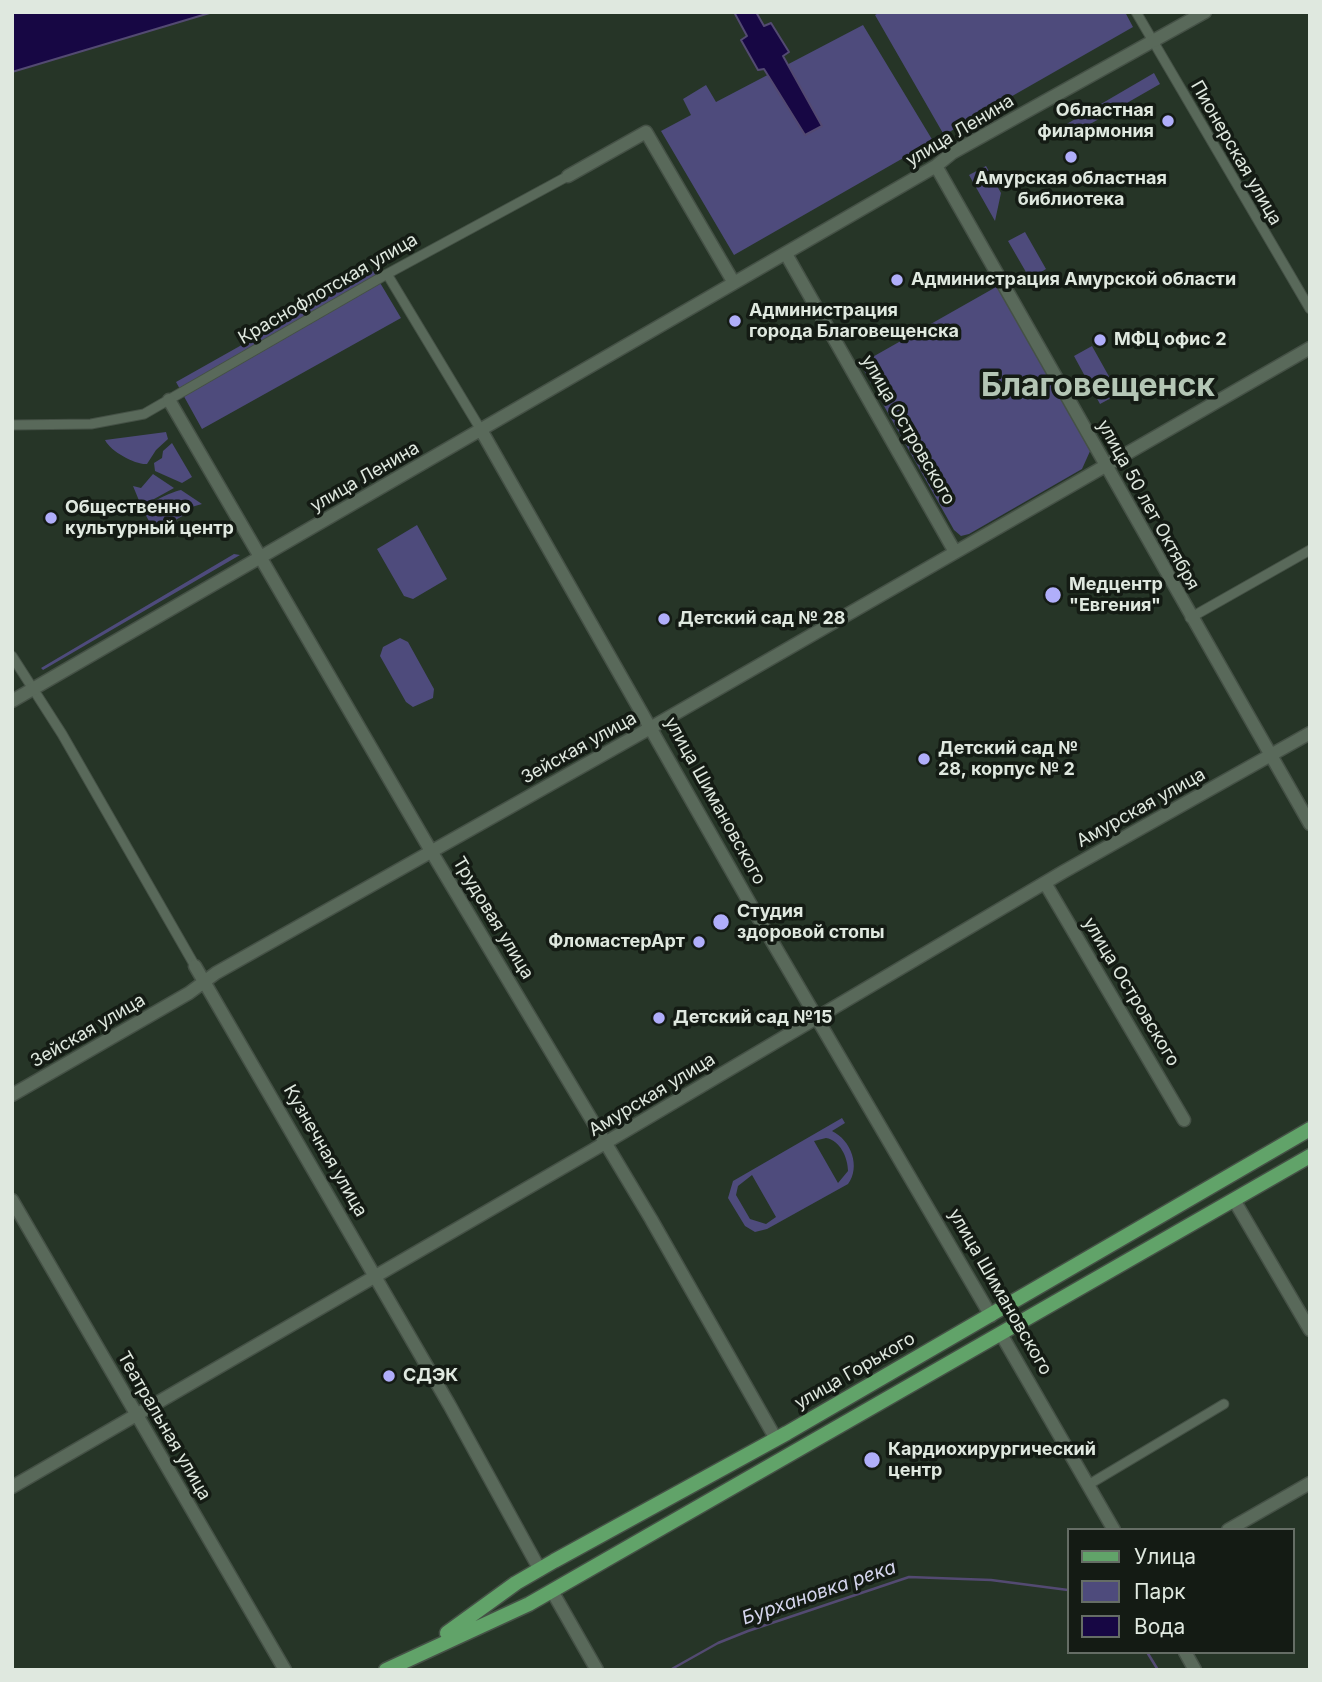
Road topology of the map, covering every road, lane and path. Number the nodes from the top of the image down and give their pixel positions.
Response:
1 (1136, 12) edge
2 (1205, 12) edge
3 (1153, 41) junction
4 (936, 166) junction
5 (568, 176) joint
6 (786, 254) junction
7 (387, 274) junction
8 (734, 283) junction
9 (1310, 309) edge
10 (1310, 348) edge
11 (169, 400) junction
12 (12, 425) edge
13 (481, 430) junction
14 (1107, 466) junction
15 (1310, 550) edge
16 (955, 552) junction
17 (262, 556) junction
18 (1191, 618) junction
19 (12, 656) edge
20 (33, 689) junction
21 (12, 701) edge
22 (652, 727) junction
23 (1310, 733) edge
24 (1269, 756) junction
25 (1310, 824) edge
26 (431, 851) junction
27 (1045, 883) junction
28 (195, 966) joint
29 (204, 981) junction
30 (817, 1017) junction
31 (12, 1095) edge
32 (1184, 1120) dead end
33 (1310, 1129) edge
34 (605, 1143) junction
35 (1310, 1156) edge
36 (1222, 1180) junction
37 (12, 1200) edge
38 (1234, 1200) junction
39 (376, 1277) junction
40 (991, 1316) junction
41 (1310, 1331) edge
42 (1002, 1334) junction
43 (1224, 1405) dead end
44 (139, 1415) junction
45 (776, 1439) junction
46 (786, 1456) junction
47 (1310, 1483) edge
48 (1088, 1485) junction
49 (12, 1487) edge
50 (1113, 1528) edge
51 (1231, 1528) edge
52 (540, 1570) junction
53 (552, 1591) junction
54 (422, 1651) junction
55 (1186, 1654) edge
56 (285, 1670) edge
57 (386, 1670) edge
58 (597, 1670) edge
59 (1195, 1670) edge

1 - 3 street, Пионерская улица
2 - 3 street, улица Ленина
3 - 4 street, улица Ленина
3 - 9 street, Пионерская улица
4 - 6 street, улица Ленина
4 - 14 street, улица 50 лет Октября
5 - 7 street, Краснофлотская улица
5 - 8 street, Краснофлотская улица
6 - 8 street, улица Ленина
6 - 16 street, улица Островского
7 - 11 street, Краснофлотская улица
7 - 13 street, улица Шимановского
8 - 13 street, улица Ленина
10 - 14 street, Зейская улица
11 - 12 street, Краснофлотская улица
11 - 17 street, Трудовая улица
13 - 17 street, улица Ленина
13 - 22 street, улица Шимановского
14 - 16 street, Зейская улица
14 - 18 street, улица 50 лет Октября
15 - 18 street
16 - 22 street, Зейская улица
17 - 20 street, улица Ленина
17 - 26 street, Трудовая улица
18 - 24 street, улица 50 лет Октября
19 - 20 street, Кузнечная улица
20 - 21 street, улица Ленина
20 - 28 street, Кузнечная улица
22 - 26 street, Зейская улица
22 - 30 street, улица Шимановского
23 - 24 street, Амурская улица
24 - 25 street, улица 50 лет Октября
24 - 27 street, Амурская улица
26 - 29 street, Зейская улица
26 - 34 street, Трудовая улица
27 - 30 street, Амурская улица
27 - 32 street, улица Островского
28 - 29 street, Кузнечная улица
29 - 31 street, Зейская улица
29 - 39 street, Кузнечная улица
30 - 34 street, Амурская улица
30 - 40 street, улица Шимановского
33 - 36 main road, улица Горького
34 - 39 street, Амурская улица
34 - 45 street, Трудовая улица
35 - 38 main road, улица Горького
36 - 38 main road
36 - 40 main road, улица Горького
37 - 44 street, Театральная улица
38 - 41 street
38 - 42 main road, улица Горького
39 - 44 street, Амурская улица
39 - 52 street, Кузнечная улица
40 - 42 main road, улица Шимановского
40 - 45 main road, улица Горького
42 - 46 main road, улица Горького
42 - 48 street, улица Шимановского
43 - 48 street
44 - 49 street, Амурская улица
44 - 56 street, Театральная улица
45 - 46 main road, Трудовая улица
45 - 52 main road, улица Горького
46 - 53 main road, улица Горького
47 - 51 street
48 - 50 street, улица Шимановского
52 - 53 main road, Кузнечная улица
52 - 54 main road, улица Горького
53 - 54 main road, улица Горького
53 - 58 street, Кузнечная улица
54 - 57 main road, улица Горького
55 - 59 street

